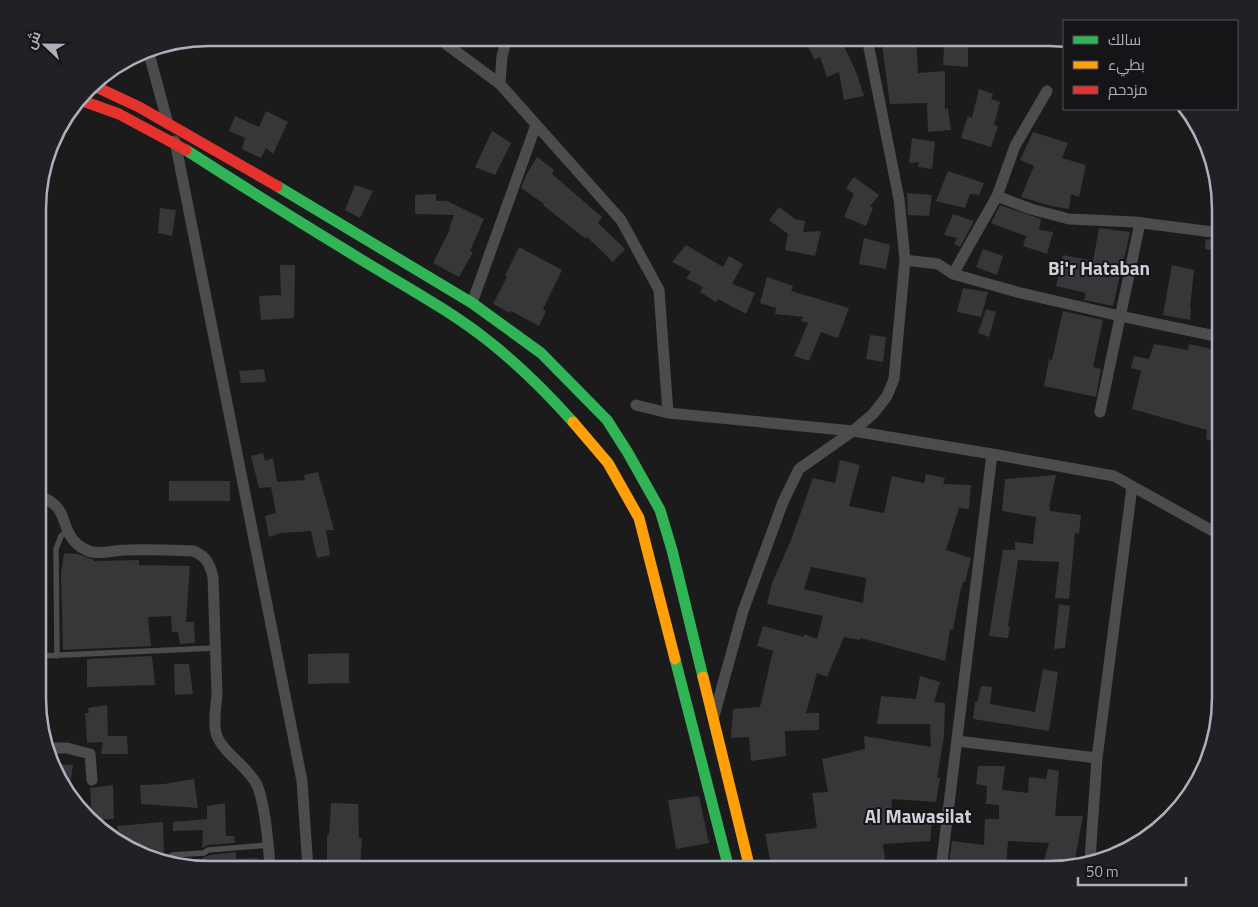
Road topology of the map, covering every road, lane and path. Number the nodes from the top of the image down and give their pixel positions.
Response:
1 (450, 47) edge
2 (504, 47) edge
3 (869, 47) edge
4 (150, 58) edge
5 (500, 84) junction
6 (101, 88) edge
7 (1047, 91) dead end
8 (87, 102) edge
9 (168, 123) junction
10 (536, 125) junction
11 (176, 144) junction
12 (997, 196) junction
13 (1140, 223) junction
14 (1211, 232) edge
15 (905, 260) junction
16 (953, 274) junction
17 (472, 303) junction
18 (1120, 316) junction
19 (1211, 335) edge
20 (636, 405) dead end
21 (1100, 412) dead end
22 (668, 413) junction
23 (853, 431) junction
24 (992, 454) junction
25 (1132, 486) junction
26 (47, 499) edge
27 (69, 530) junction
28 (1211, 530) edge
29 (215, 648) junction
30 (47, 656) edge
31 (57, 656) junction
32 (713, 720) junction
33 (957, 741) junction
34 (55, 748) edge
35 (1097, 758) junction
36 (92, 780) dead end
37 (268, 845) junction
38 (172, 855) dead end
39 (1090, 855) edge
40 (269, 860) edge
41 (307, 860) edge
42 (727, 861) edge
43 (748, 861) edge
44 (942, 861) edge

1 - 5 street
2 - 5 street
3 - 15 street
4 - 9 street
5 - 10 street
6 - 9 main road
7 - 12 street
8 - 11 main road
9 - 11 street
9 - 17 main road
10 - 17 street
10 - 22 street
11 - 41 street
11 - 42 main road
12 - 13 street
12 - 16 street
13 - 14 street
13 - 18 street
15 - 16 street
15 - 23 street
16 - 18 street
17 - 32 main road
18 - 19 street
18 - 21 street
20 - 22 street
22 - 23 street
23 - 24 street
23 - 32 street
24 - 25 street
24 - 33 street
25 - 28 street
25 - 35 street
26 - 27 street
27 - 29 street
27 - 31 lane
29 - 31 lane
29 - 37 street
30 - 31 lane
32 - 43 main road
33 - 35 street
33 - 44 street
34 - 36 street
35 - 39 street
37 - 38 lane
37 - 40 street

